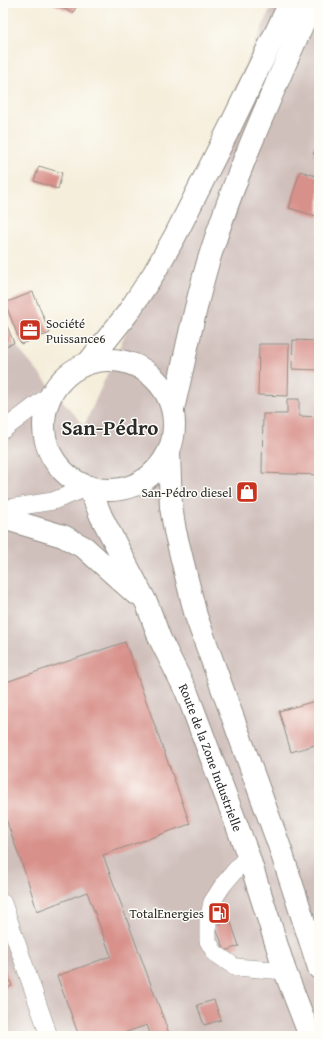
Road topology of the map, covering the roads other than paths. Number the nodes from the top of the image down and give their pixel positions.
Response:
1 (290, 3) edge
2 (312, 3) edge
3 (88, 363) junction
4 (52, 393) junction
5 (172, 409) junction
6 (3, 430) edge
7 (169, 452) junction
8 (89, 487) junction
9 (3, 509) edge
10 (3, 518) edge
11 (147, 604) junction
12 (248, 855) junction
13 (3, 903) edge
14 (319, 968) edge
15 (285, 971) junction
16 (312, 1030) edge
17 (49, 1036) edge

1 - 3 main road
2 - 5 main road
3 - 4 main road
3 - 5 main road
4 - 6 street
4 - 8 main road
5 - 7 main road
7 - 8 main road
7 - 14 main road
8 - 9 street
8 - 11 main road, Route de la Zone Industrielle
10 - 11 main road
11 - 12 main road, Route de la Zone Industrielle
12 - 15 main road, Route de la Zone Industrielle
12 - 15 street
13 - 17 street
15 - 16 main road, Route de la Zone Industrielle

